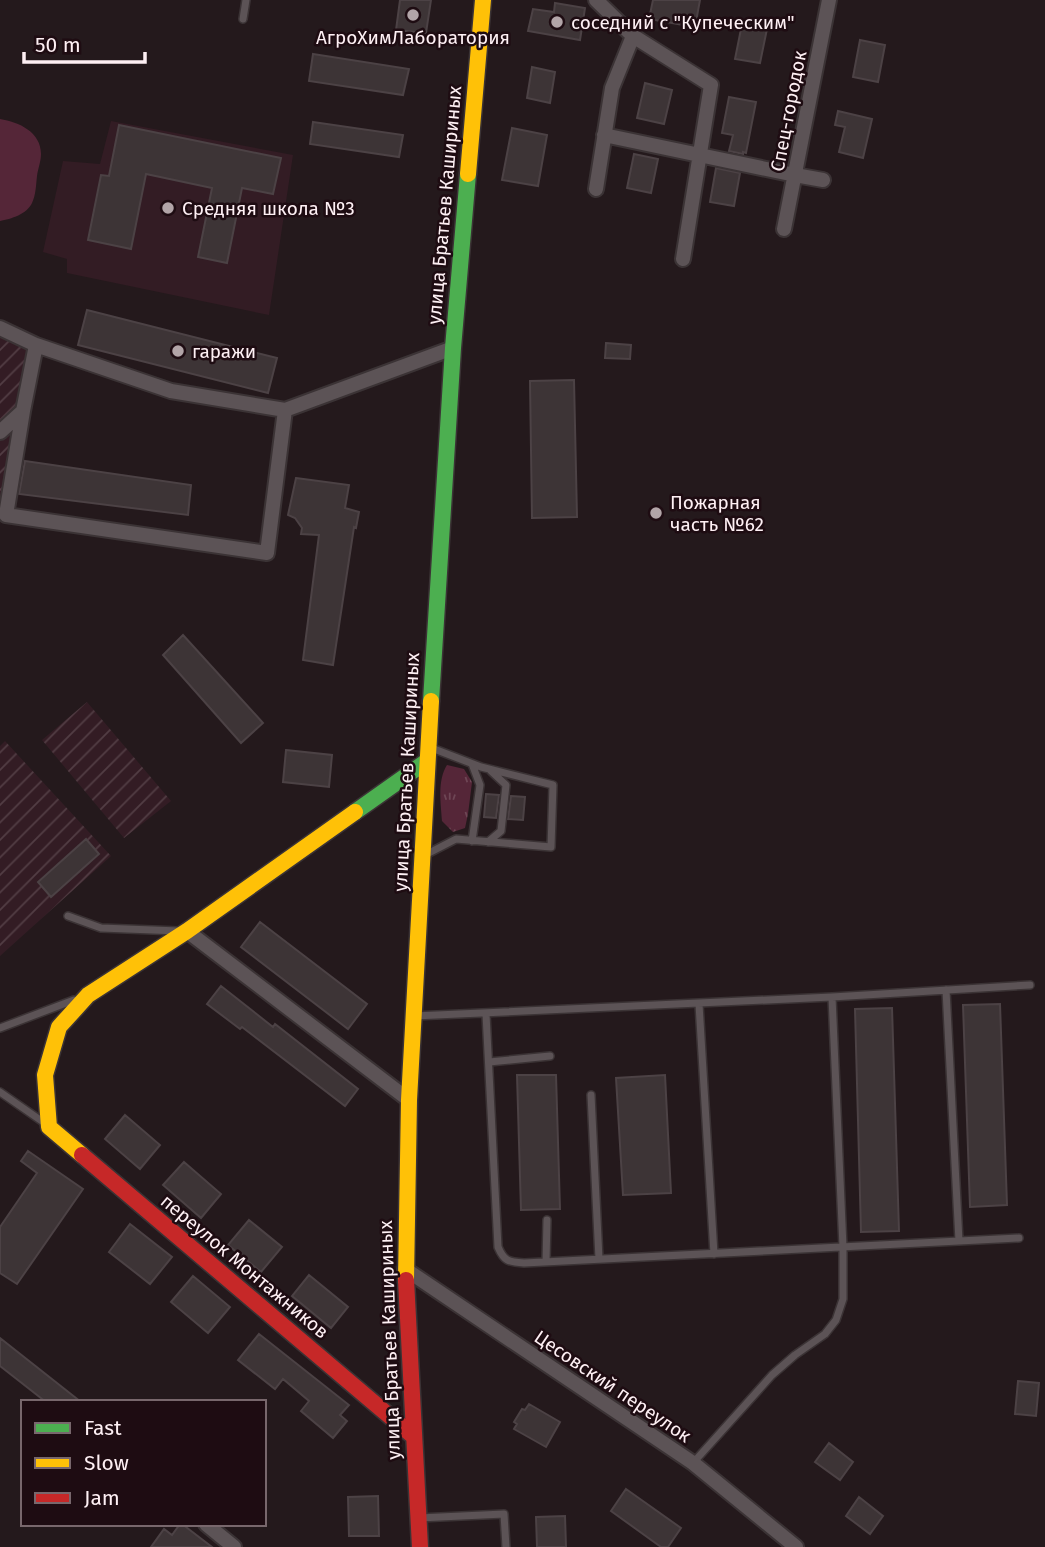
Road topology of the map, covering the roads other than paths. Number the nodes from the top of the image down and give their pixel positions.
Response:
1 (246, 0) edge
2 (483, 0) edge
3 (596, 0) edge
4 (829, 0) edge
5 (243, 19) dead end
6 (633, 36) junction
7 (604, 135) junction
8 (700, 155) junction
9 (794, 176) junction
10 (823, 180) dead end
11 (596, 189) dead end
12 (784, 229) dead end
13 (683, 259) dead end
14 (0, 328) edge
15 (36, 345) junction
16 (453, 348) junction
17 (285, 410) junction
18 (23, 411) junction
19 (0, 432) edge
20 (427, 754) junction
21 (472, 764) junction
22 (489, 769) junction
23 (471, 841) junction
24 (488, 842) junction
25 (422, 857) junction
26 (68, 916) dead end
27 (187, 932) junction
28 (1030, 985) dead end
29 (946, 990) junction
30 (88, 995) junction
31 (832, 997) junction
32 (699, 1004) junction
33 (486, 1014) junction
34 (413, 1016) junction
35 (0, 1028) edge
36 (550, 1056) dead end
37 (489, 1062) junction
38 (0, 1092) edge
39 (591, 1095) dead end
40 (409, 1100) junction
41 (49, 1127) junction
42 (547, 1220) dead end
43 (1019, 1238) dead end
44 (959, 1241) junction
45 (843, 1247) junction
46 (714, 1254) junction
47 (599, 1259) junction
48 (546, 1262) junction
49 (405, 1269) junction
50 (413, 1436) junction
51 (693, 1463) junction
52 (418, 1518) junction
53 (208, 1526) edge
54 (793, 1546) edge
55 (234, 1547) edge
56 (420, 1547) edge
57 (506, 1547) edge

1 - 5 lane
2 - 16 main road, улица Братьев Кашириных
3 - 6 street
4 - 9 street, Спец-городок
6 - 7 street
6 - 8 street
7 - 8 street
7 - 11 street
8 - 9 street
8 - 13 street
9 - 10 street
9 - 12 street, Спец-городок
14 - 15 street
15 - 17 street
15 - 18 street
16 - 17 street
16 - 20 main road, улица Братьев Кашириных
17 - 18 street
18 - 19 street
20 - 21 lane
20 - 25 main road, улица Братьев Кашириных
20 - 27 main road
21 - 22 lane
21 - 23 lane
22 - 24 lane
22 - 24 lane
23 - 24 lane
23 - 25 lane
25 - 34 main road, улица Братьев Кашириных
26 - 27 lane
27 - 30 main road
27 - 40 street
28 - 29 lane
29 - 31 lane
29 - 44 lane
30 - 35 lane
30 - 41 main road
31 - 32 lane
31 - 45 lane
32 - 33 lane
32 - 46 lane
33 - 34 lane
33 - 37 lane
34 - 40 main road, улица Братьев Кашириных
36 - 37 lane
37 - 48 lane
38 - 41 lane
39 - 47 lane
40 - 49 main road, улица Братьев Кашириных
41 - 50 main road, переулок Монтажников
42 - 48 lane
43 - 44 lane
44 - 45 lane
45 - 46 lane
45 - 51 lane
46 - 47 lane
47 - 48 lane
49 - 50 main road, улица Братьев Кашириных
49 - 51 street, Цесовский переулок
50 - 52 main road, улица Братьев Кашириных
51 - 54 street, Цесовский переулок
52 - 56 main road, улица Братьев Кашириных
52 - 57 lane
53 - 55 street

